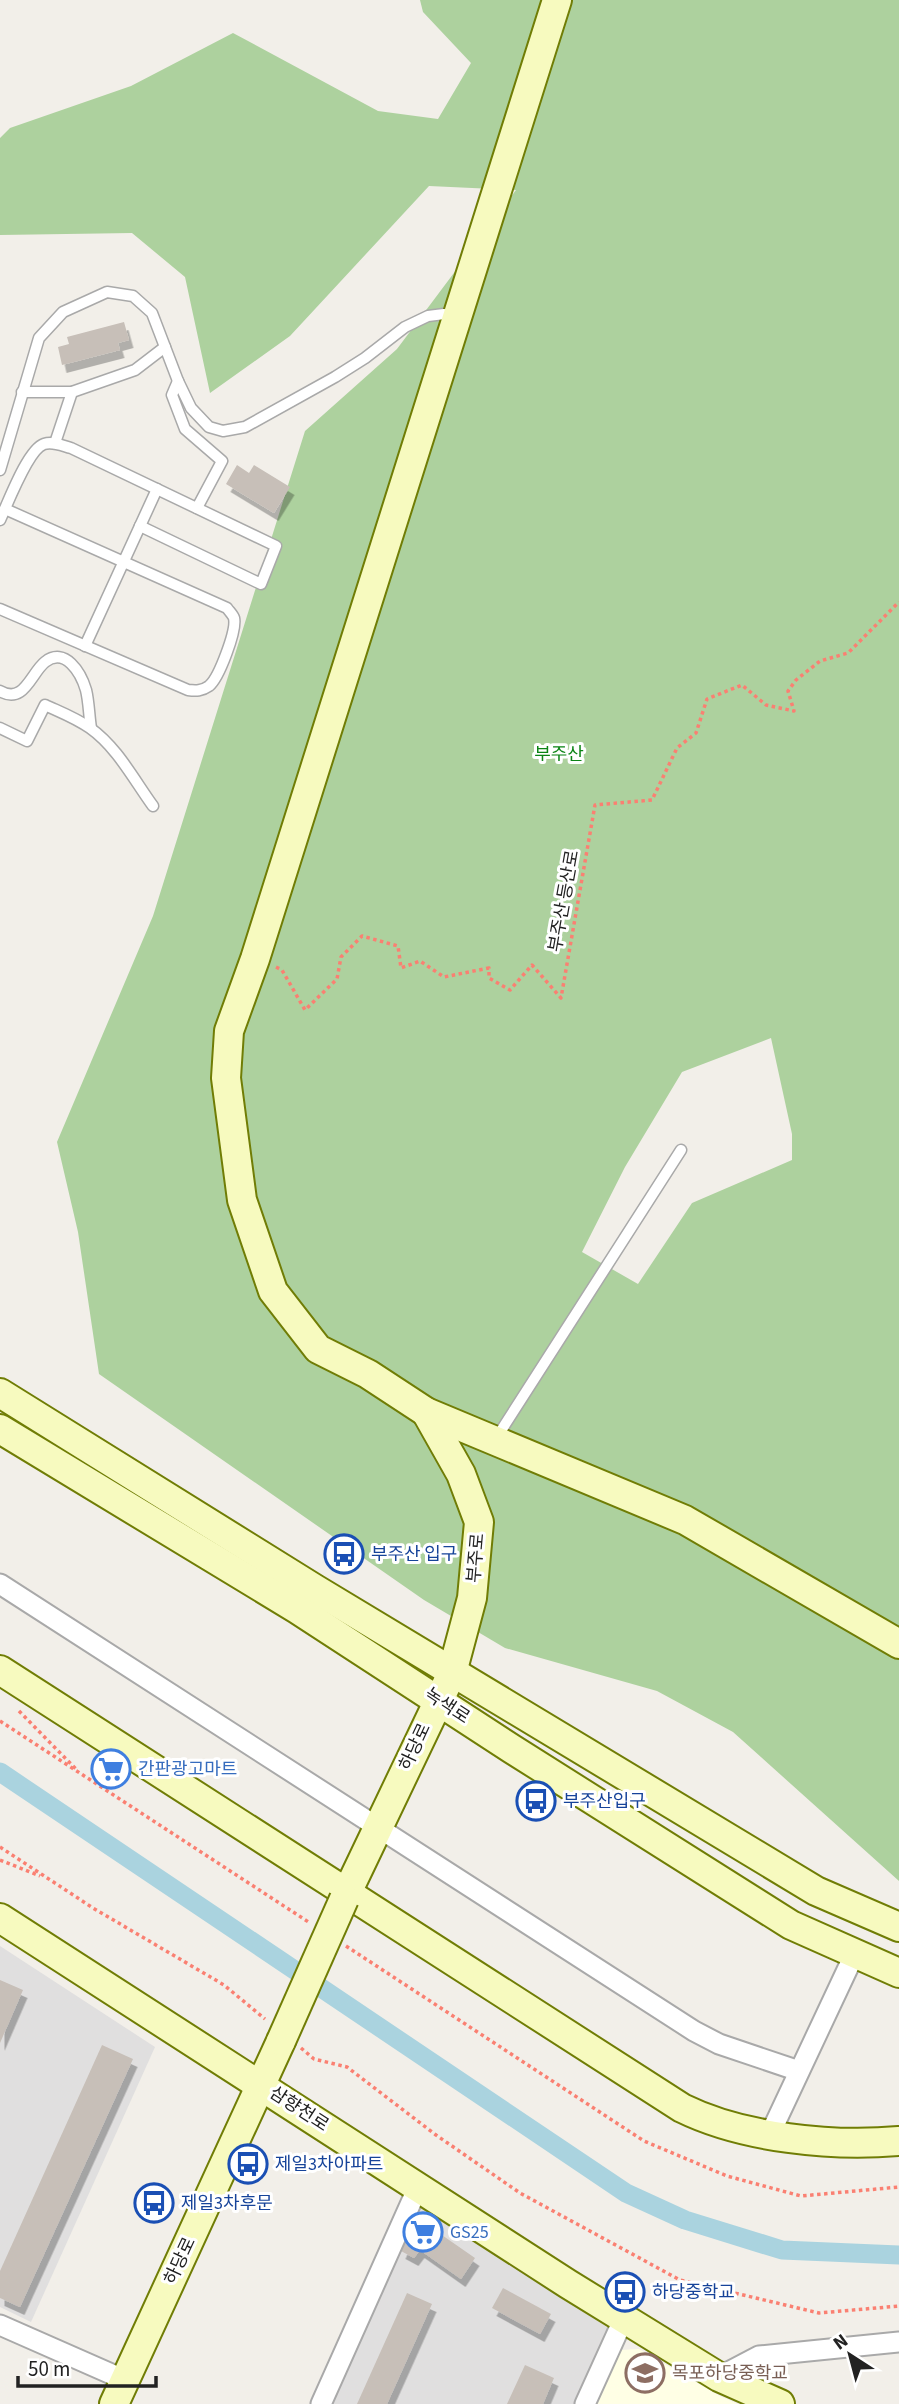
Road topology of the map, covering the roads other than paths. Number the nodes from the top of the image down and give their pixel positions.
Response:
1 (557, 0) edge
2 (457, 317) junction
3 (165, 347) junction
4 (178, 381) junction
5 (22, 392) junction
6 (72, 392) junction
7 (55, 443) junction
8 (0, 470) edge
9 (157, 489) junction
10 (197, 508) junction
11 (5, 509) junction
12 (0, 520) edge
13 (140, 526) junction
14 (124, 562) junction
15 (0, 609) edge
16 (85, 646) junction
17 (0, 691) edge
18 (0, 728) edge
19 (91, 728) junction
20 (153, 806) dead end
21 (681, 1150) dead end
22 (0, 1393) edge
23 (426, 1412) junction
24 (0, 1429) edge
25 (495, 1441) junction
26 (0, 1584) edge
27 (899, 1644) edge
28 (0, 1670) edge
29 (452, 1672) junction
30 (437, 1700) junction
31 (378, 1826) junction
32 (346, 1895) junction
33 (0, 1918) edge
34 (899, 1927) edge
35 (855, 1953) junction
36 (899, 1973) edge
37 (799, 2071) junction
38 (261, 2084) junction
39 (770, 2134) junction
40 (899, 2141) edge
41 (418, 2187) junction
42 (624, 2318) junction
43 (0, 2325) edge
44 (899, 2342) edge
45 (719, 2377) junction
46 (119, 2392) edge
47 (321, 2404) edge
48 (585, 2404) edge
49 (780, 2404) edge

1 - 2 street
2 - 4 lane
2 - 23 street
3 - 4 lane
3 - 5 lane
3 - 6 lane
4 - 10 lane
5 - 6 lane
5 - 8 lane
6 - 7 lane
7 - 9 lane
7 - 11 lane
9 - 10 lane
9 - 13 lane
10 - 13 lane
11 - 12 lane
11 - 14 lane
13 - 14 lane
14 - 16 lane
14 - 16 lane
15 - 16 lane
17 - 19 lane
18 - 19 lane
19 - 20 lane
21 - 25 lane
22 - 29 street, 녹색로
23 - 25 street
23 - 29 street, 부주로
24 - 30 street, 녹색로
25 - 27 street
26 - 31 street
28 - 32 street
29 - 30 street, 하당로
29 - 34 street, 녹색로
30 - 31 street, 하당로
30 - 35 street, 녹색로
31 - 32 street, 하당로
31 - 37 street
32 - 38 street, 하당로, bridge
32 - 39 street
33 - 38 street, 삼향천로
35 - 36 street, 녹색로
35 - 37 street
37 - 39 street
38 - 41 street, 삼향천로
38 - 46 street, 하당로
39 - 40 street
41 - 42 street, 삼향천로
41 - 47 street
42 - 45 street, 삼향천로
42 - 48 street
43 - 46 street
44 - 45 street
45 - 49 street, 삼향천로

